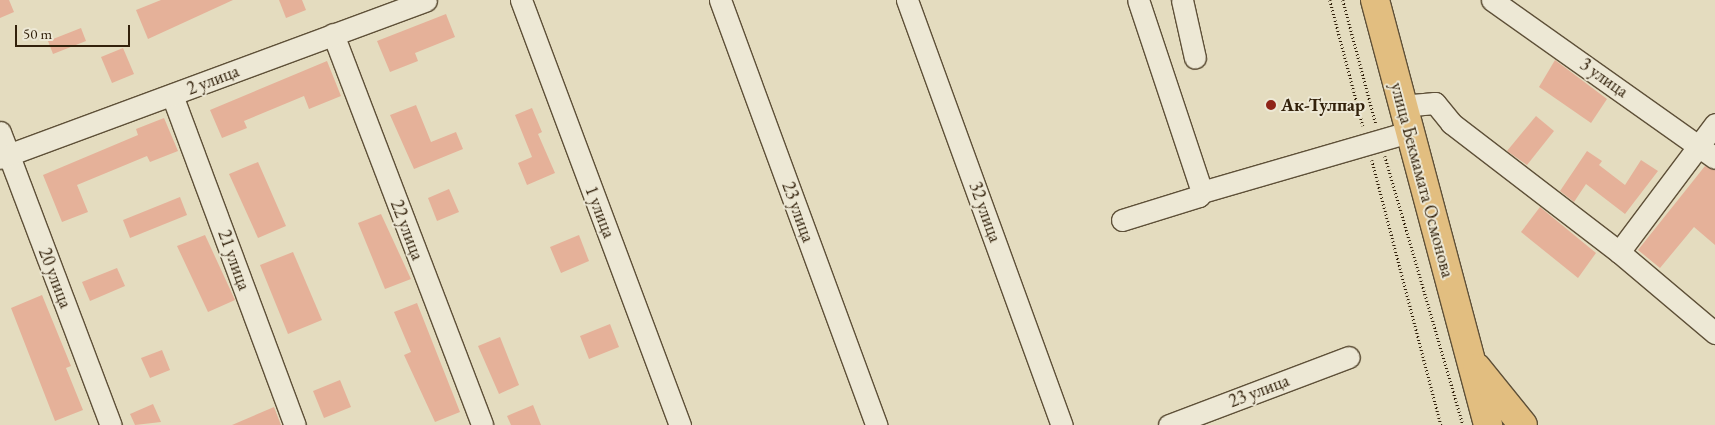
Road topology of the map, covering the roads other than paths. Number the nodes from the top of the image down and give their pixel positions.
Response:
1 (426, 0) edge
2 (521, 0) edge
3 (720, 0) edge
4 (907, 0) edge
5 (1138, 0) edge
6 (1182, 0) edge
7 (1375, 0) edge
8 (1492, 0) edge
9 (332, 34) junction
10 (1195, 58) dead end
11 (172, 95) junction
12 (1401, 106) junction
13 (1715, 124) edge
14 (0, 132) edge
15 (1408, 132) junction
16 (1698, 144) junction
17 (4, 156) edge
18 (1715, 158) edge
19 (1202, 192) junction
20 (1122, 220) dead end
21 (1620, 252) junction
22 (1715, 333) edge
23 (1349, 357) dead end
24 (1470, 359) junction
25 (111, 425) edge
26 (295, 425) edge
27 (482, 425) edge
28 (680, 425) edge
29 (876, 425) edge
30 (1062, 425) edge
31 (1169, 425) edge
32 (1488, 425) edge
33 (1523, 425) edge

1 - 9 street, 2 улица
2 - 28 street, 1 улица
3 - 29 street, 23 улица
4 - 30 street, 32 улица
5 - 19 street
6 - 10 street
7 - 12 highway, улица Бекмамата Осмонова
8 - 16 street, 3 улица
9 - 11 street, 2 улица
9 - 27 street, 22 улица
11 - 17 street, 2 улица
11 - 26 street, 21 улица
12 - 15 highway, улица Бекмамата Осмонова
12 - 21 street
13 - 16 street
14 - 17 street, 20 улица
15 - 19 street
15 - 24 highway, улица Бекмамата Осмонова
16 - 18 street, 3 улица
16 - 21 street
17 - 25 street, 20 улица
19 - 20 street
21 - 22 street
23 - 31 street, 23 улица
24 - 32 highway, улица Бекмамата Осмонова
24 - 33 highway

